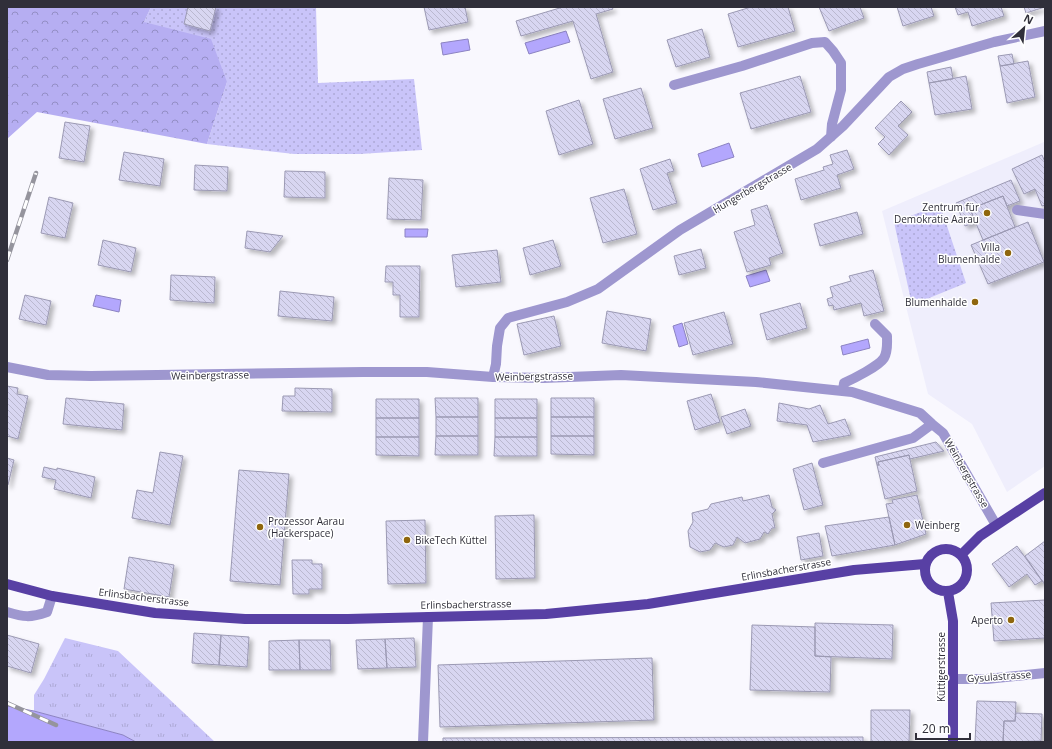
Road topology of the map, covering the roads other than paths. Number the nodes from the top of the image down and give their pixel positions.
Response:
1 (1045, 31) edge
2 (674, 84) dead end
3 (831, 137) junction
4 (1017, 210) dead end
5 (1045, 214) edge
6 (875, 324) dead end
7 (7, 367) edge
8 (493, 377) junction
9 (843, 391) junction
10 (932, 424) junction
11 (823, 463) dead end
12 (1045, 493) edge
13 (996, 525) junction
14 (961, 555) junction
15 (925, 564) junction
16 (7, 584) edge
17 (948, 592) junction
18 (52, 596) junction
19 (7, 612) edge
20 (428, 617) junction
21 (1045, 673) edge
22 (953, 679) junction
23 (423, 742) edge
24 (953, 742) edge

1 - 3 street, Hungerbergstrasse
2 - 3 street
3 - 8 street, Hungerbergstrasse
4 - 5 street
6 - 9 street
7 - 8 street, Weinbergstrasse
8 - 9 street, Weinbergstrasse
9 - 10 street, Weinbergstrasse
10 - 11 street
10 - 13 street, Weinbergstrasse
12 - 13 main road
13 - 14 main road
14 - 15 main road
14 - 17 main road
15 - 17 main road
15 - 20 main road, Erlinsbacherstrasse
16 - 18 main road, Erlinsbacherstrasse
17 - 22 main road, Küttigerstrasse
18 - 19 street
18 - 20 main road, Erlinsbacherstrasse
20 - 23 street
21 - 22 street, Gysulastrasse
22 - 24 main road, Küttigerstrasse

